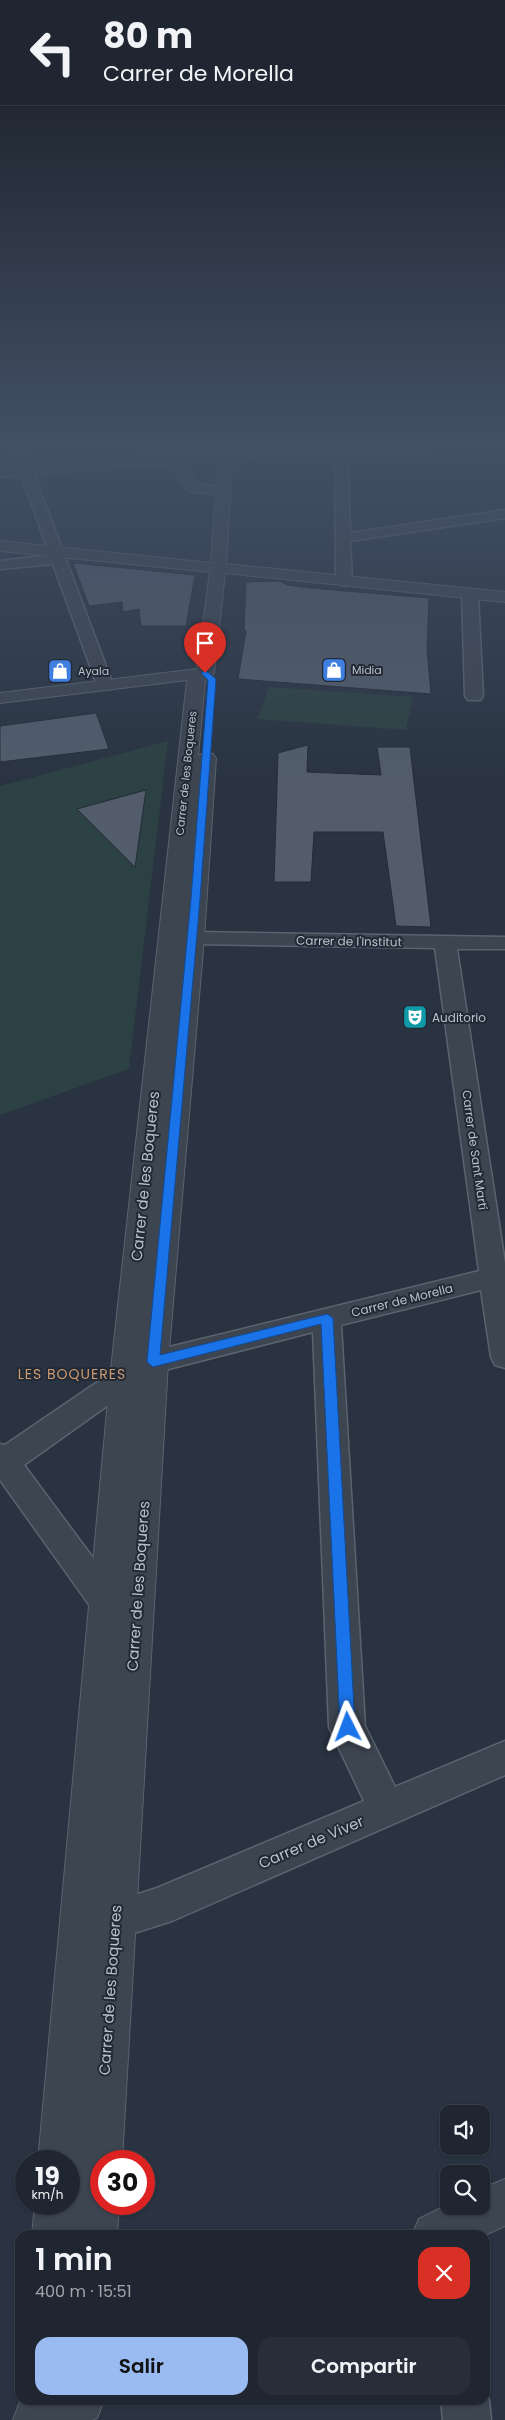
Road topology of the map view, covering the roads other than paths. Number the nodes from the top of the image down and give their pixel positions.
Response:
1 (40, 558) edge
2 (58, 558) edge
3 (93, 558) edge
4 (219, 558) edge
5 (343, 558) edge
6 (0, 565) edge
7 (218, 568) junction
8 (344, 581) junction
9 (470, 594) junction
10 (505, 597) edge
11 (205, 673) junction
12 (105, 685) junction
13 (474, 696) dead end
14 (0, 698) edge
15 (181, 938) junction
16 (445, 942) junction
17 (505, 943) edge
18 (499, 1275) edge
19 (327, 1318) junction
20 (505, 1357) edge
21 (153, 1362) junction
22 (125, 1378) junction
23 (1, 1461) edge
24 (107, 1602) junction
25 (505, 1758) edge
26 (387, 1810) junction
27 (115, 1920) junction
28 (62, 2150) edge
29 (505, 2202) edge
30 (57, 2215) edge
31 (56, 2230) edge
32 (94, 2230) edge
33 (452, 2230) edge
34 (466, 2405) edge
35 (467, 2420) edge

1 - 6 street
2 - 12 street
3 - 7 street
4 - 7 street, Carrer de les Boqueres
5 - 8 street
7 - 8 street
7 - 11 street, Carrer de les Boqueres
8 - 9 street
9 - 10 street
9 - 13 street
11 - 12 street
11 - 15 street, Carrer de les Boqueres
12 - 14 street
15 - 16 street, Carrer de l'Institut
15 - 21 street, Carrer de les Boqueres
15 - 22 street, Carrer de les Boqueres
16 - 17 street, Carrer de l'Institut
16 - 18 street, Carrer de Sant Martí
18 - 19 street, Carrer de Morella
18 - 20 street, Carrer de Sant Martí
19 - 21 street, Carrer de Morella
19 - 26 street
21 - 27 street, Carrer de les Boqueres
22 - 23 street
22 - 24 street, Carrer de les Boqueres
23 - 24 street
24 - 28 street, Carrer de les Boqueres
25 - 26 street, Carrer de Viver
26 - 27 street, Carrer de Viver
27 - 32 street, Carrer de les Boqueres
29 - 33 street
30 - 31 street
34 - 35 street

